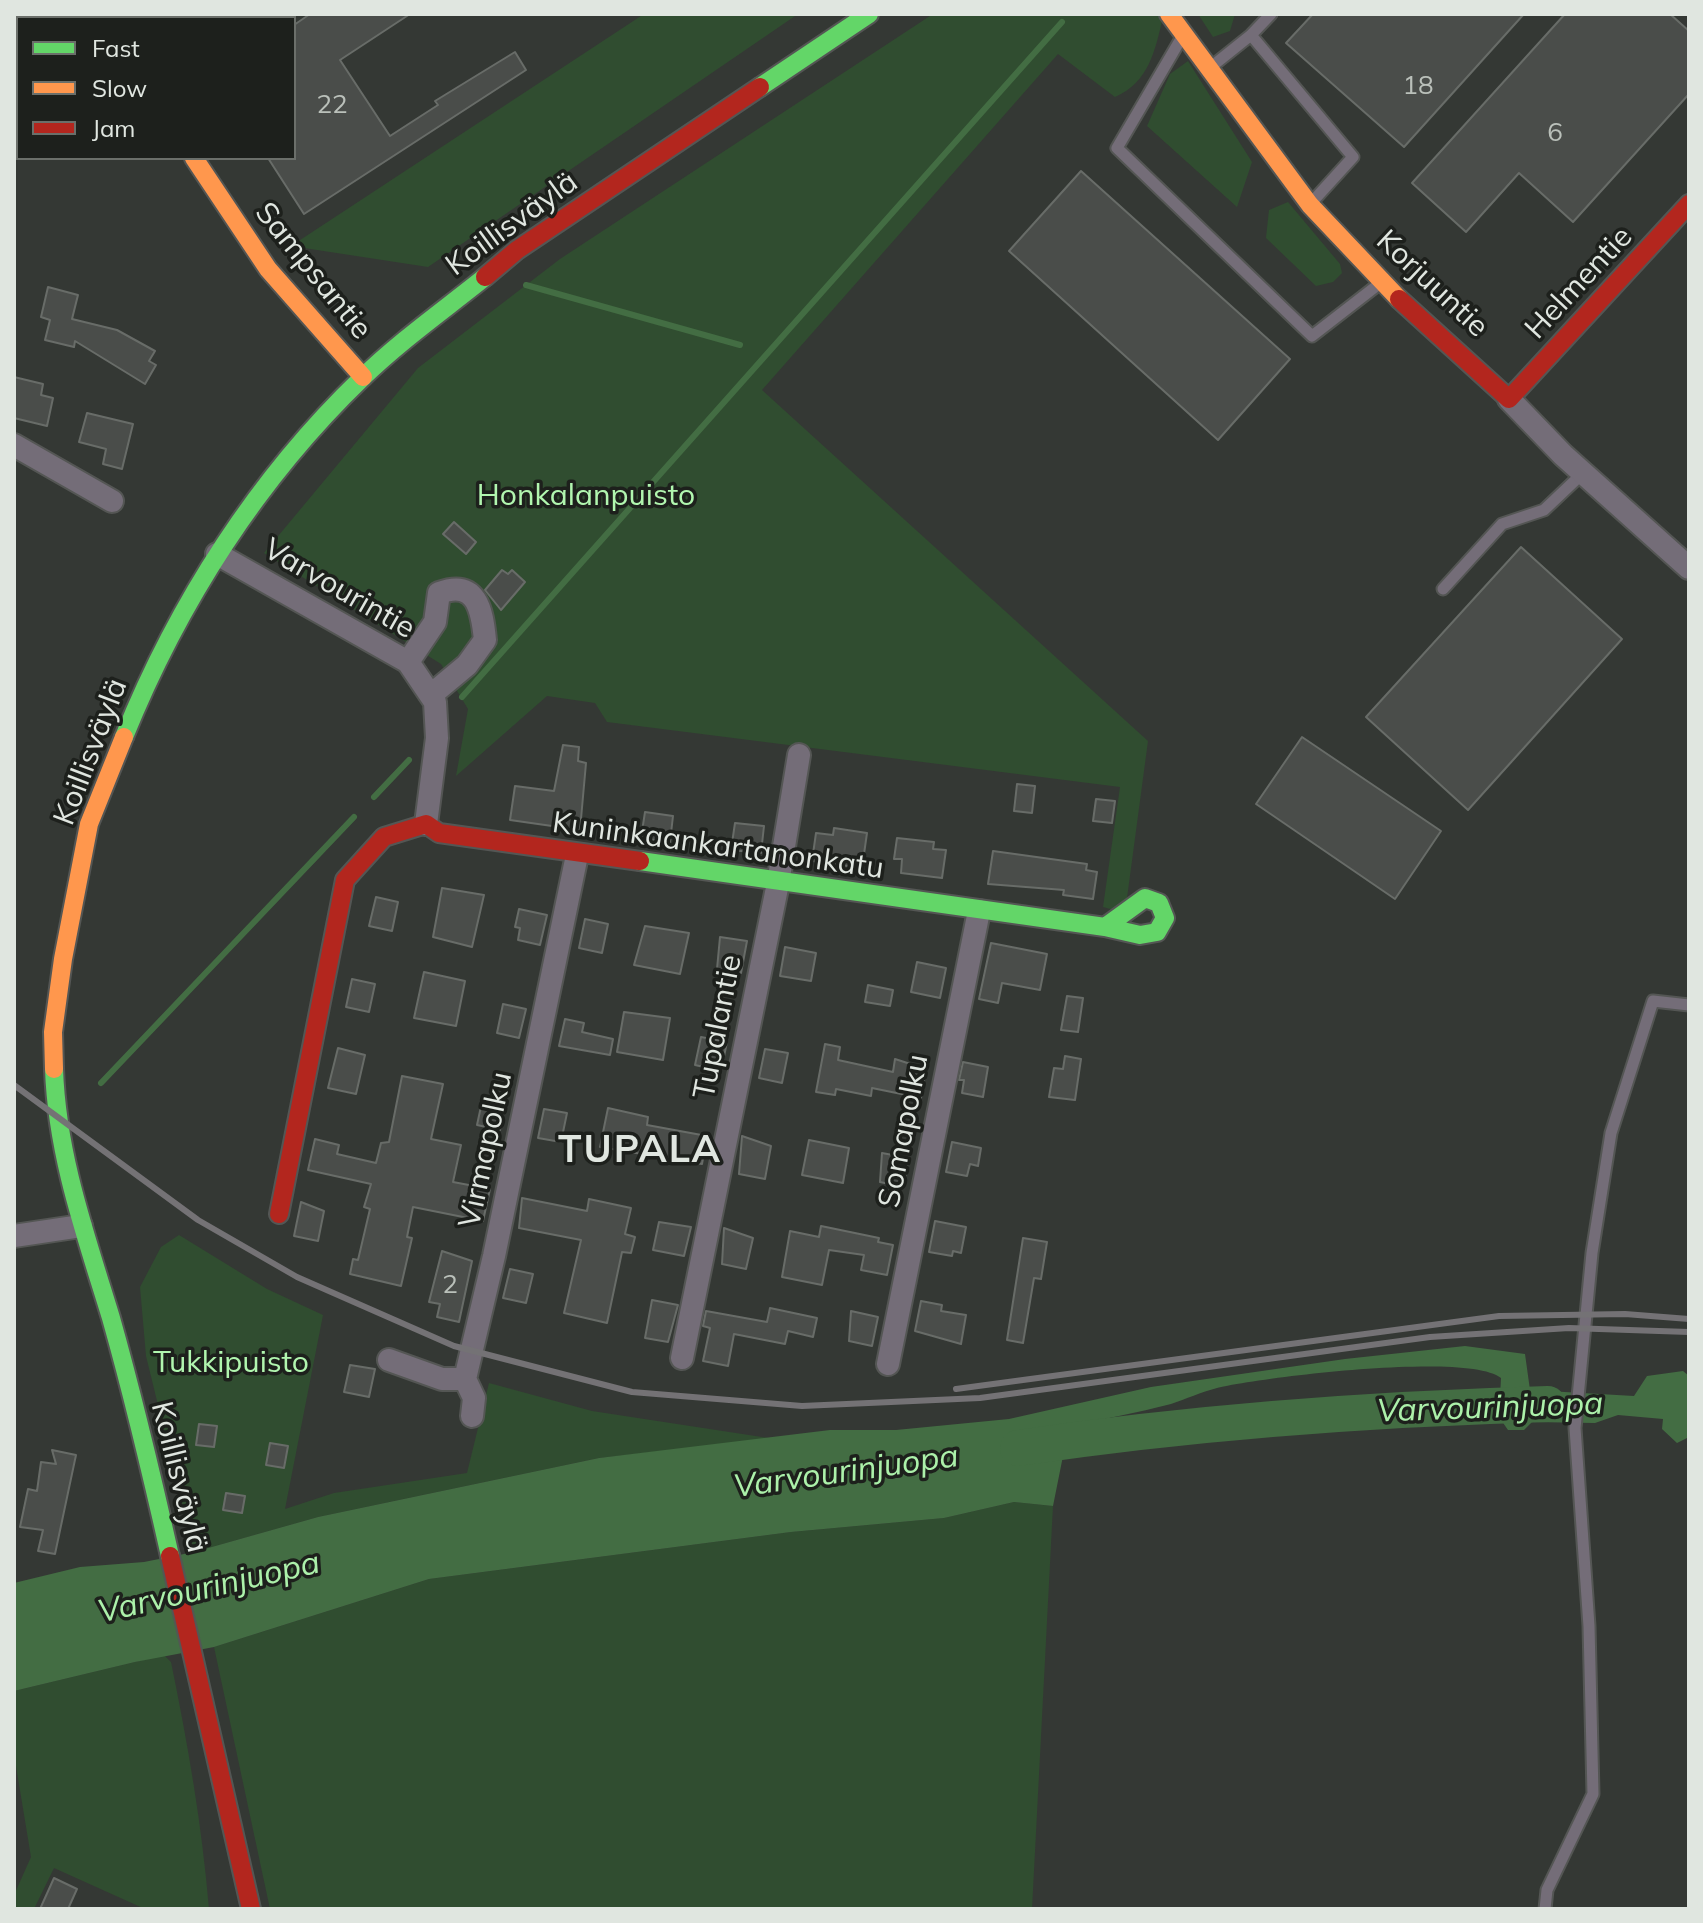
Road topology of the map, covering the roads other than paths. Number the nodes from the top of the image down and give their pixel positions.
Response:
1 (869, 14) edge
2 (1169, 14) edge
3 (1271, 14) edge
4 (1184, 33) junction
5 (1251, 35) junction
6 (1208, 69) junction
7 (195, 160) edge
8 (1310, 205) junction
9 (1685, 216) edge
10 (1381, 283) junction
11 (363, 377) junction
12 (1509, 399) junction
13 (14, 445) edge
14 (1583, 473) junction
15 (112, 501) dead end
16 (217, 554) junction
17 (1689, 568) edge
18 (1443, 589) dead end
19 (408, 662) junction
20 (431, 695) junction
21 (799, 755) dead end
22 (426, 824) junction
23 (577, 855) junction
24 (778, 883) junction
25 (979, 911) junction
26 (1105, 927) dead end
27 (1689, 1005) edge
28 (279, 1214) dead end
29 (81, 1226) junction
30 (14, 1236) edge
31 (682, 1358) dead end
32 (389, 1360) dead end
33 (888, 1364) dead end
34 (465, 1379) junction
35 (472, 1416) dead end
36 (251, 1909) edge
37 (1545, 1909) edge

1 - 11 main road, Koillisväylä
2 - 4 main road, Korjuuntie
3 - 5 lane
4 - 6 main road, Korjuuntie
4 - 10 lane
5 - 6 lane
5 - 8 lane
6 - 8 main road, Korjuuntie
7 - 11 main road, Sampsantie
8 - 10 main road, Korjuuntie
9 - 12 main road, Helmentie
10 - 12 main road, Korjuuntie
11 - 16 main road, Koillisväylä
12 - 14 street, Korjuuntie
13 - 15 street
14 - 17 street, Korjuuntie
14 - 18 lane
16 - 19 street, Varvourintie
16 - 29 main road, Koillisväylä
19 - 20 street, Varvourintie
19 - 20 street
20 - 22 street, Varvourintie
21 - 24 street, Tupalantie
22 - 23 main road, Kuninkaankartanonkatu
22 - 28 main road
23 - 24 main road, Kuninkaankartanonkatu
23 - 34 street, Virmapolku
24 - 25 main road, Kuninkaankartanonkatu
24 - 31 street, Tupalantie
25 - 26 main road, Kuninkaankartanonkatu
25 - 33 street, Somapolku
27 - 37 lane
29 - 30 street
29 - 36 main road, Koillisväylä
32 - 34 street
34 - 35 street

